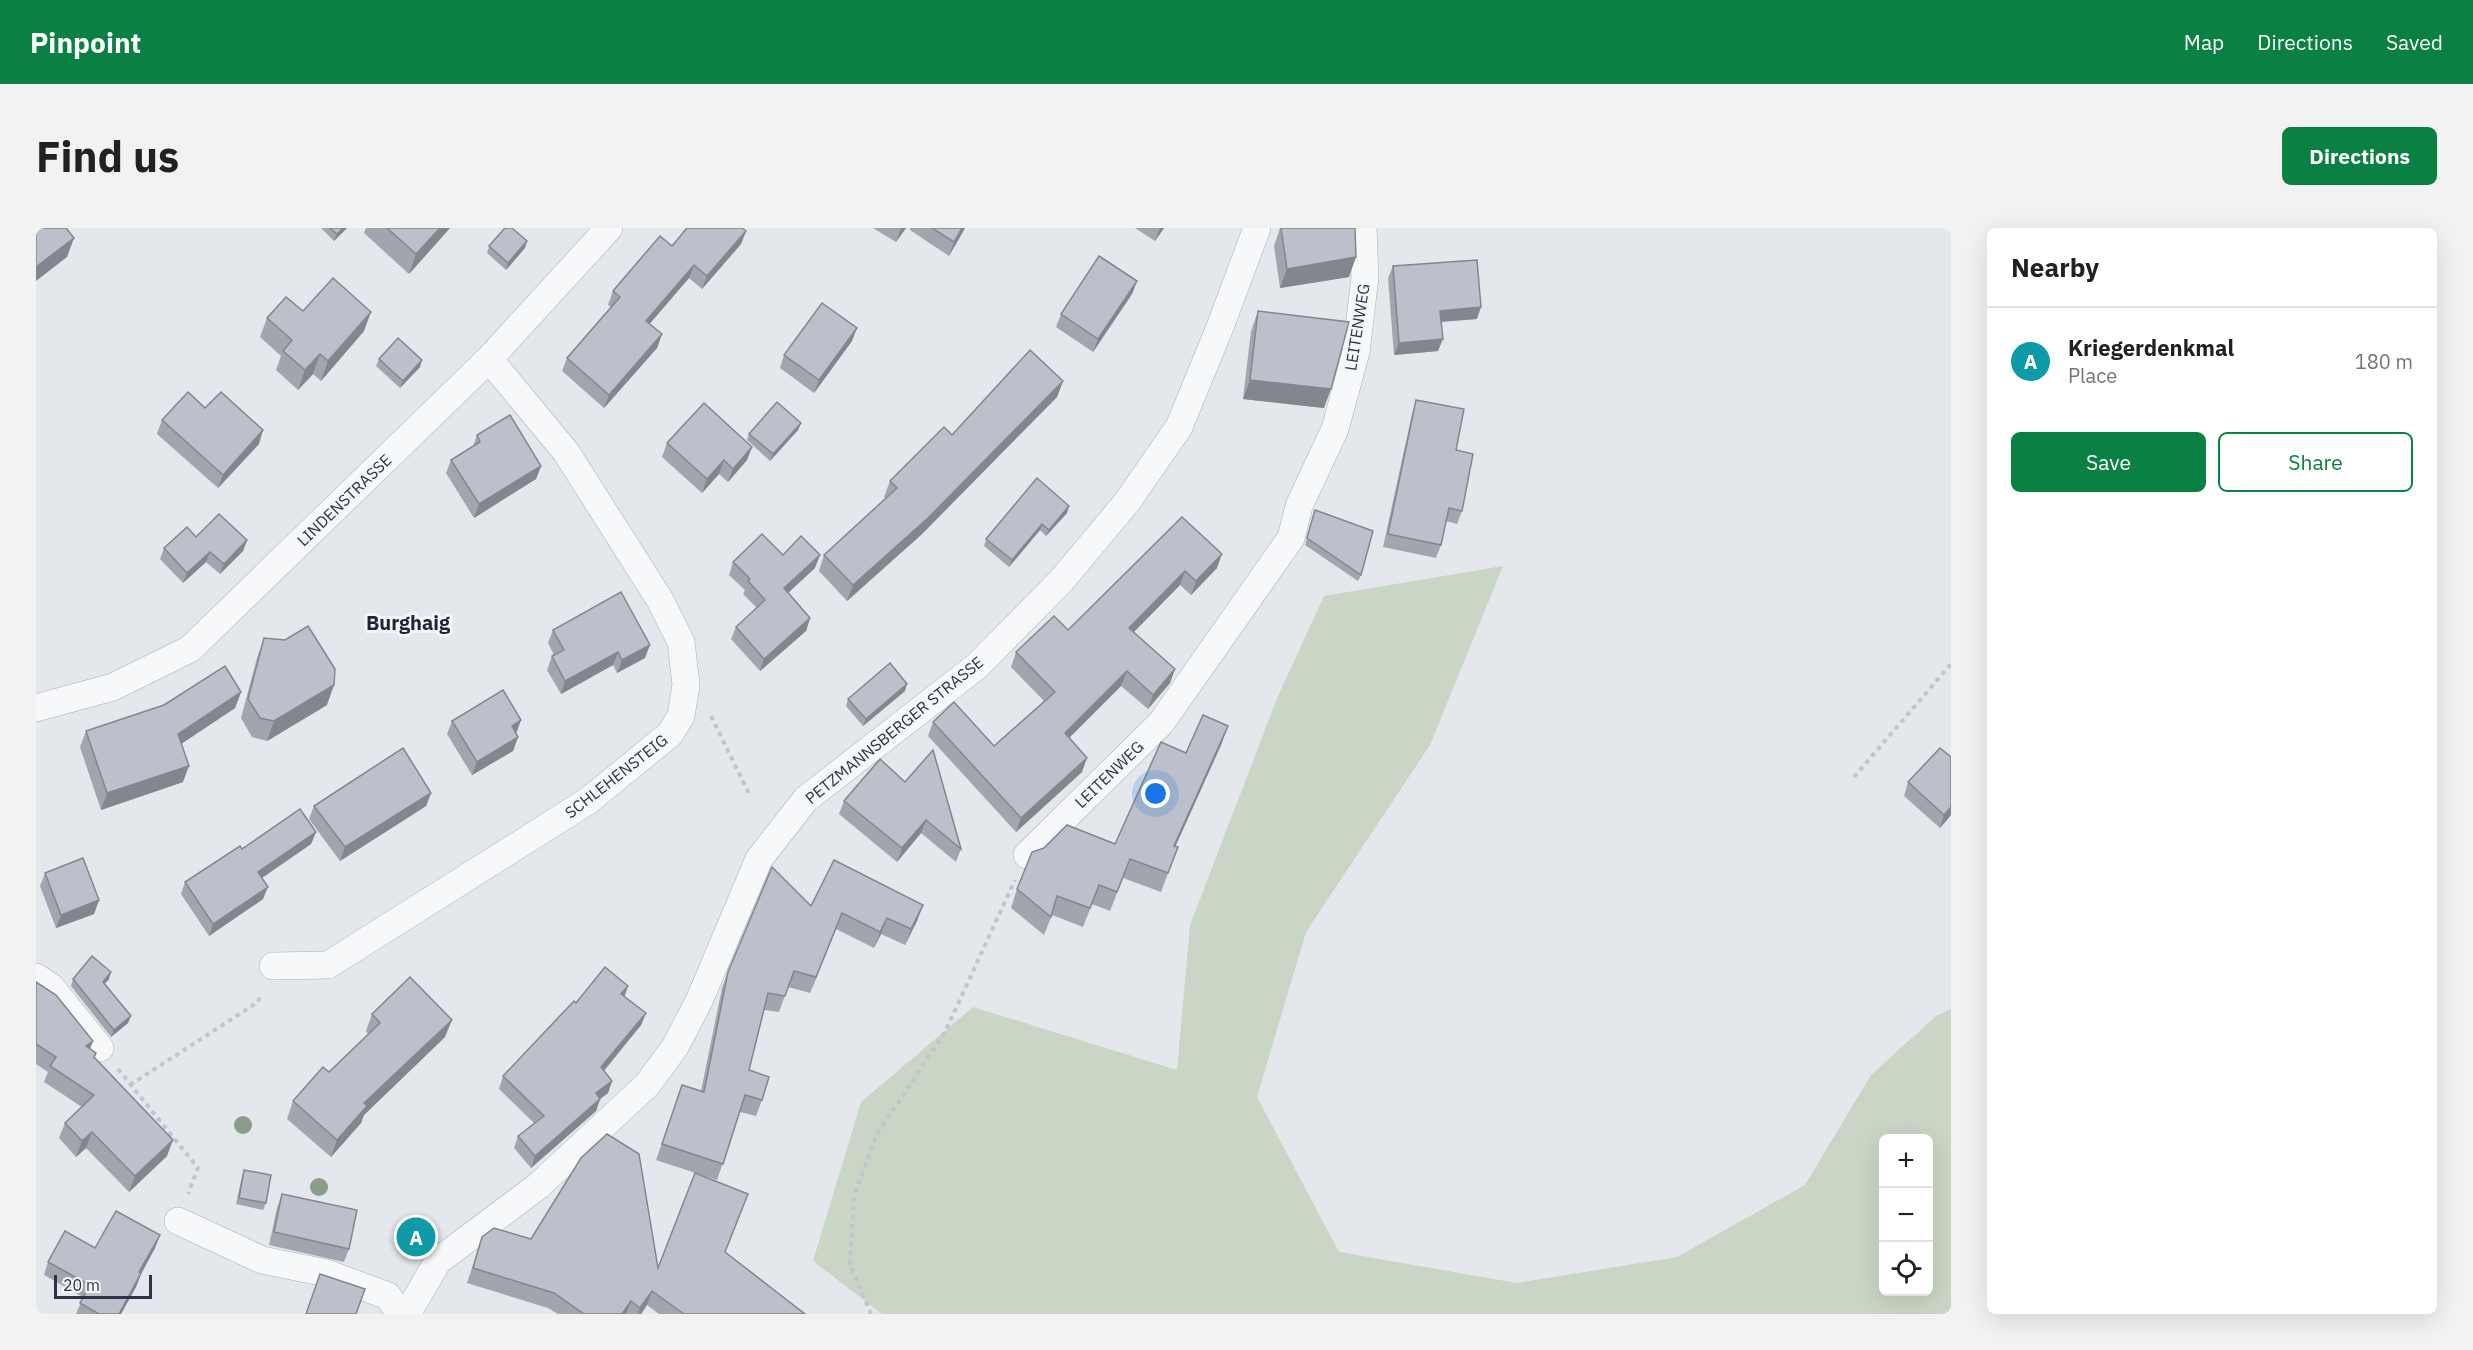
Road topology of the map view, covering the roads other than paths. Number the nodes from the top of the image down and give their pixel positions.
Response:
1 (609, 228) edge
2 (1257, 228) edge
3 (1363, 228) edge
4 (489, 359) junction
5 (36, 708) edge
6 (1027, 855) road end
7 (273, 966) road end
8 (36, 977) edge
9 (100, 1048) road end
10 (178, 1221) road end
11 (400, 1314) edge
12 (407, 1314) edge

1 - 4 street, LINDENSTRASSE
2 - 12 street, PETZMANNSBERGER STRASSE
3 - 6 street, LEITENWEG
4 - 5 street, LINDENSTRASSE
4 - 7 street, SCHLEHENSTEIG
8 - 9 street
10 - 11 street

